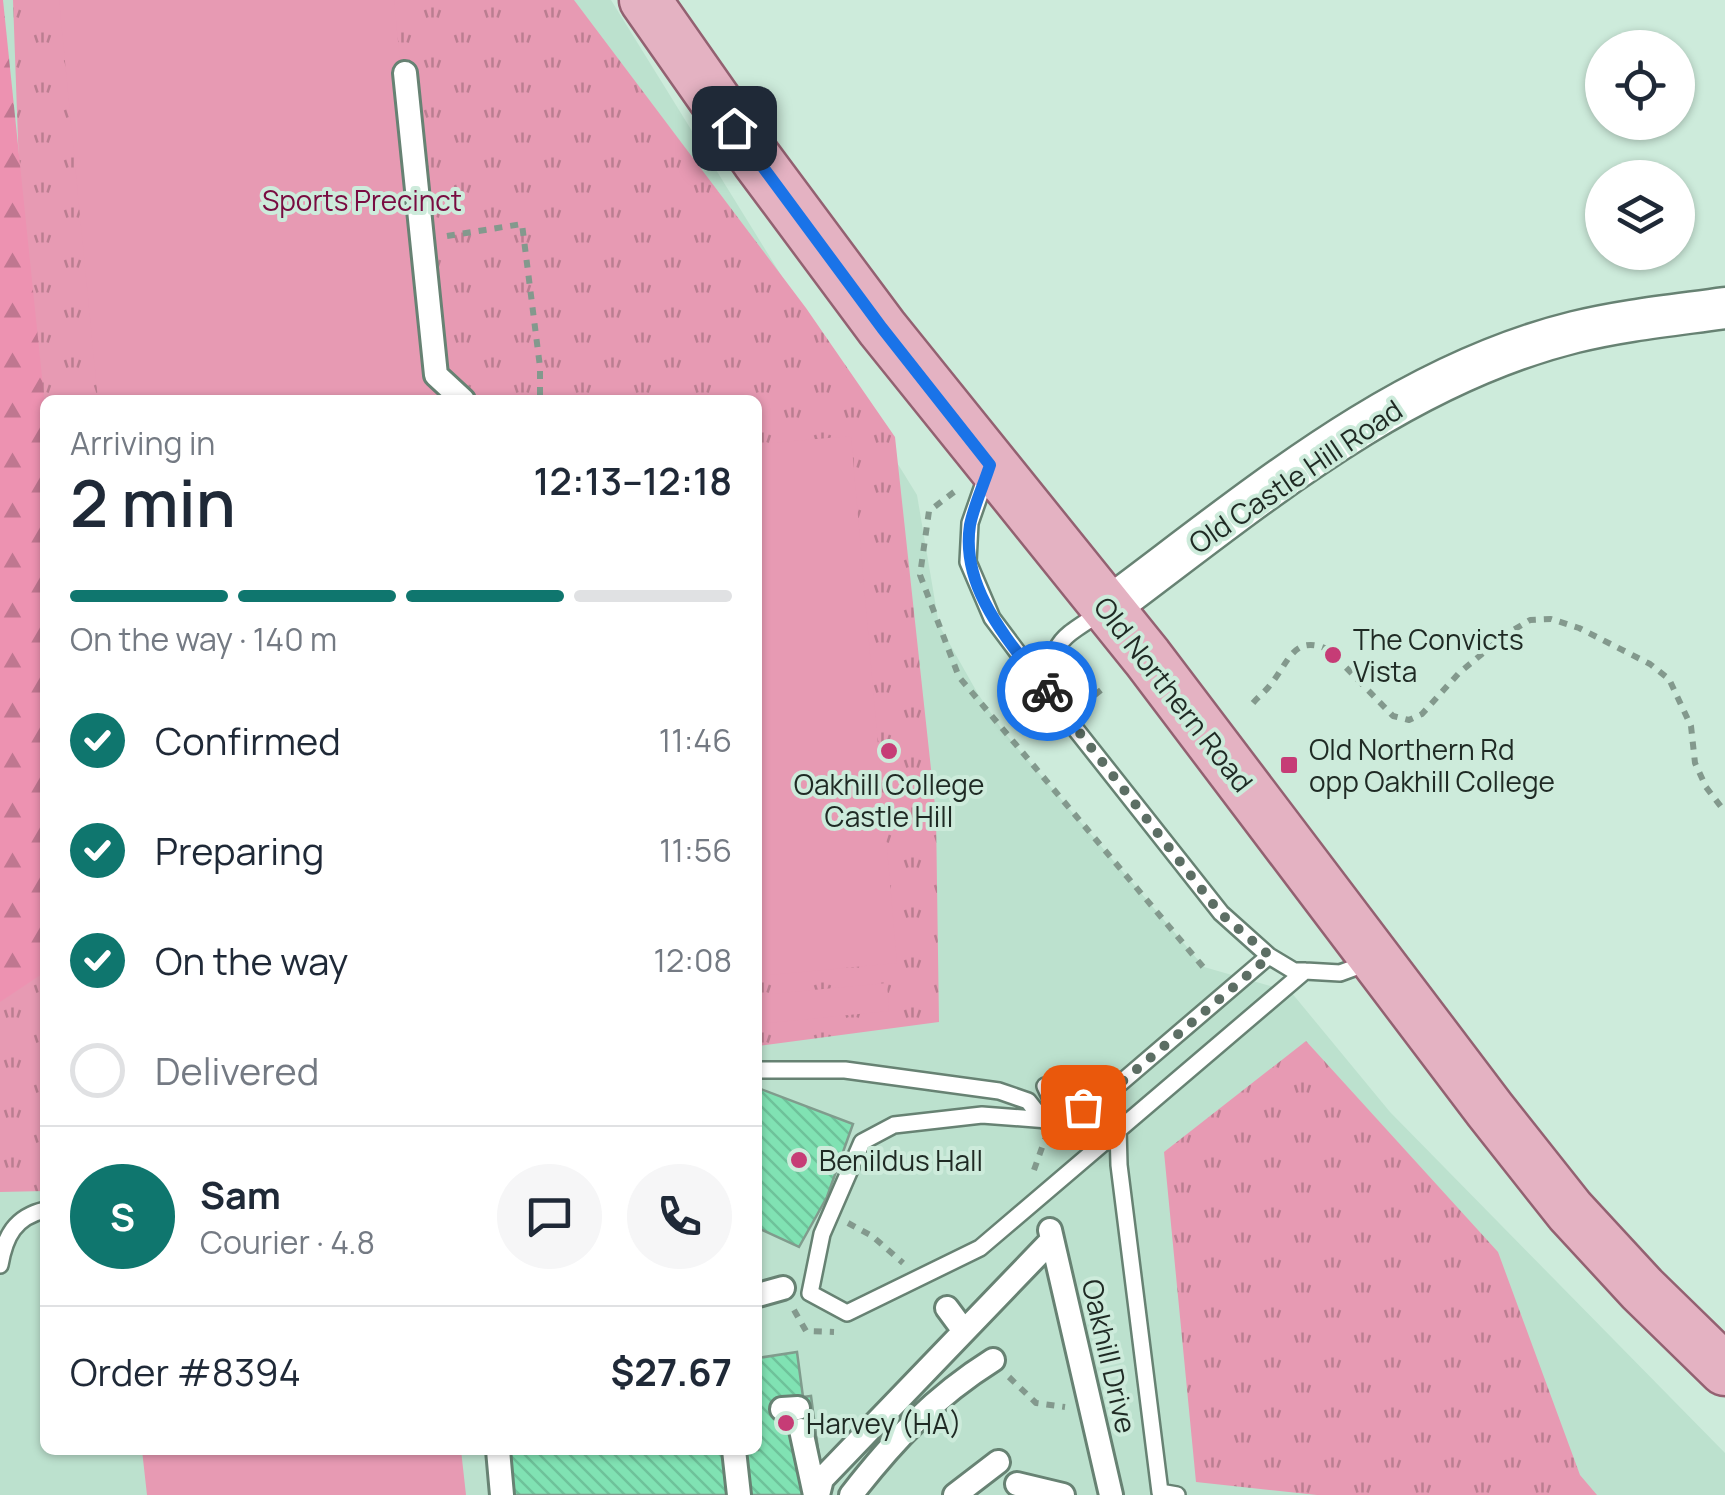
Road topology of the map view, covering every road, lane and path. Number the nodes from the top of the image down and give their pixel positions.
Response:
1 (646, 0) edge
2 (405, 73) dead end
3 (424, 240) junction
4 (1725, 308) edge
5 (457, 395) edge
6 (540, 395) edge
7 (973, 478) junction
8 (1108, 608) junction
9 (1105, 687) dead end
10 (1253, 702) dead end
11 (1081, 706) dead end
12 (1060, 708) junction
13 (1725, 812) edge
14 (1270, 956) junction
15 (1377, 959) junction
16 (1204, 968) dead end
17 (1306, 972) junction
18 (762, 1070) edge
19 (1045, 1086) dead end
20 (1069, 1087) dead end
21 (1083, 1107) junction
22 (1050, 1124) junction
23 (1118, 1128) junction
24 (1034, 1171) dead end
25 (40, 1211) edge
26 (847, 1223) dead end
27 (0, 1265) edge
28 (905, 1265) dead end
29 (784, 1288) joint
30 (762, 1294) edge
31 (947, 1308) dead end
32 (847, 1330) dead end
33 (964, 1331) junction
34 (993, 1360) joint
35 (1725, 1370) edge
36 (1092, 1410) junction
37 (782, 1415) edge
38 (498, 1455) edge
39 (734, 1455) edge
40 (998, 1462) dead end
41 (1017, 1484) dead end
42 (502, 1495) edge
43 (738, 1495) edge
44 (816, 1495) edge
45 (851, 1495) edge
46 (955, 1495) edge
47 (1063, 1495) edge
48 (1111, 1495) edge
49 (1177, 1495) edge

1 - 7 main road, Old Northern Road
2 - 3 street
3 - 5 street
3 - 6 path
4 - 8 street, Old Castle Hill Road
7 - 8 main road, Old Northern Road
7 - 12 lane
7 - 16 path
8 - 12 lane
8 - 15 main road, Old Northern Road
9 - 11 path
10 - 13 path
12 - 14 lane
14 - 17 lane
14 - 21 lane
15 - 17 lane
15 - 35 main road, Old Northern Road
17 - 23 lane
18 - 22 lane
19 - 22 lane
20 - 21 lane
21 - 22 lane
22 - 23 lane
22 - 24 path
23 - 49 lane
25 - 27 lane
26 - 28 path
29 - 30 street
29 - 32 path
31 - 33 street
33 - 36 street, Oakhill Drive
33 - 44 street
34 - 36 path
34 - 45 street
36 - 48 street, Oakhill Drive
37 - 44 street
38 - 42 street
39 - 43 street
40 - 46 street
41 - 47 street

